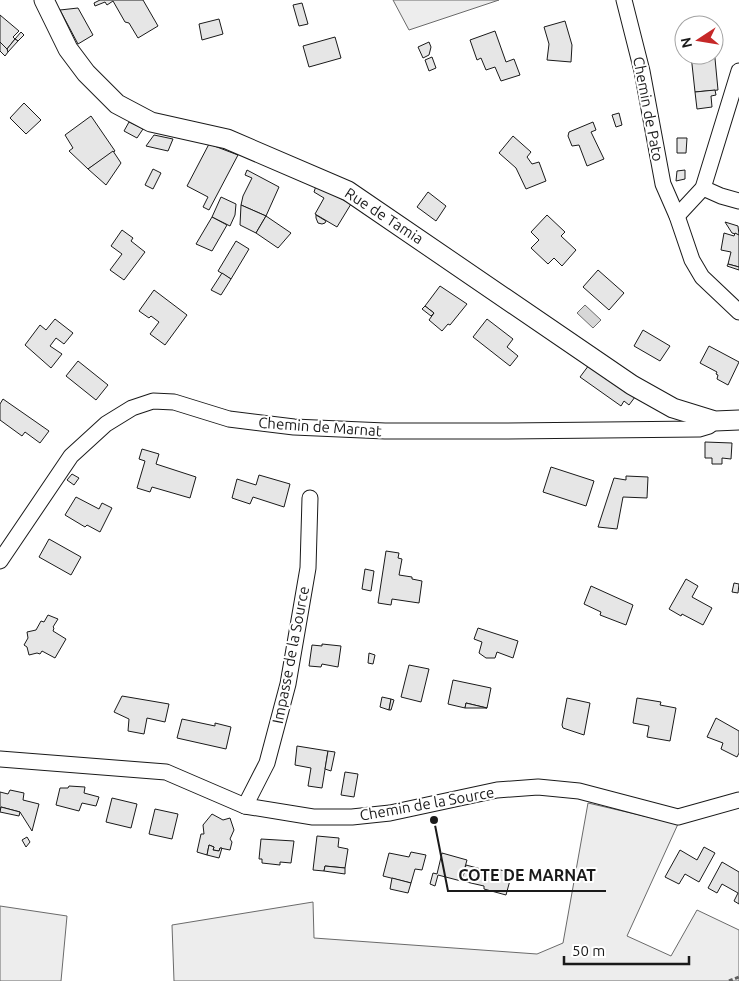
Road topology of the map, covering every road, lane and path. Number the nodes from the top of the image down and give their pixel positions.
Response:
1 (44, 0) edge
2 (624, 0) edge
3 (739, 71) edge
4 (703, 188) junction
5 (739, 202) edge
6 (677, 216) junction
7 (739, 312) edge
8 (715, 420) junction
9 (739, 420) edge
10 (310, 498) dead end
11 (0, 561) edge
12 (0, 759) edge
13 (739, 800) edge
14 (245, 806) junction
15 (739, 977) edge
16 (729, 981) edge

1 - 8 street, Rue de Tamia
2 - 6 street, Chemin de Pato
3 - 4 street
4 - 5 street
4 - 6 street
6 - 7 street, Chemin de Pato
8 - 9 street, Rue de Tamia
8 - 11 street, Chemin de Marnat
10 - 14 street, Impasse de la Source
12 - 14 street, Chemin de la Source
13 - 14 street, Chemin de la Source
15 - 16 path

